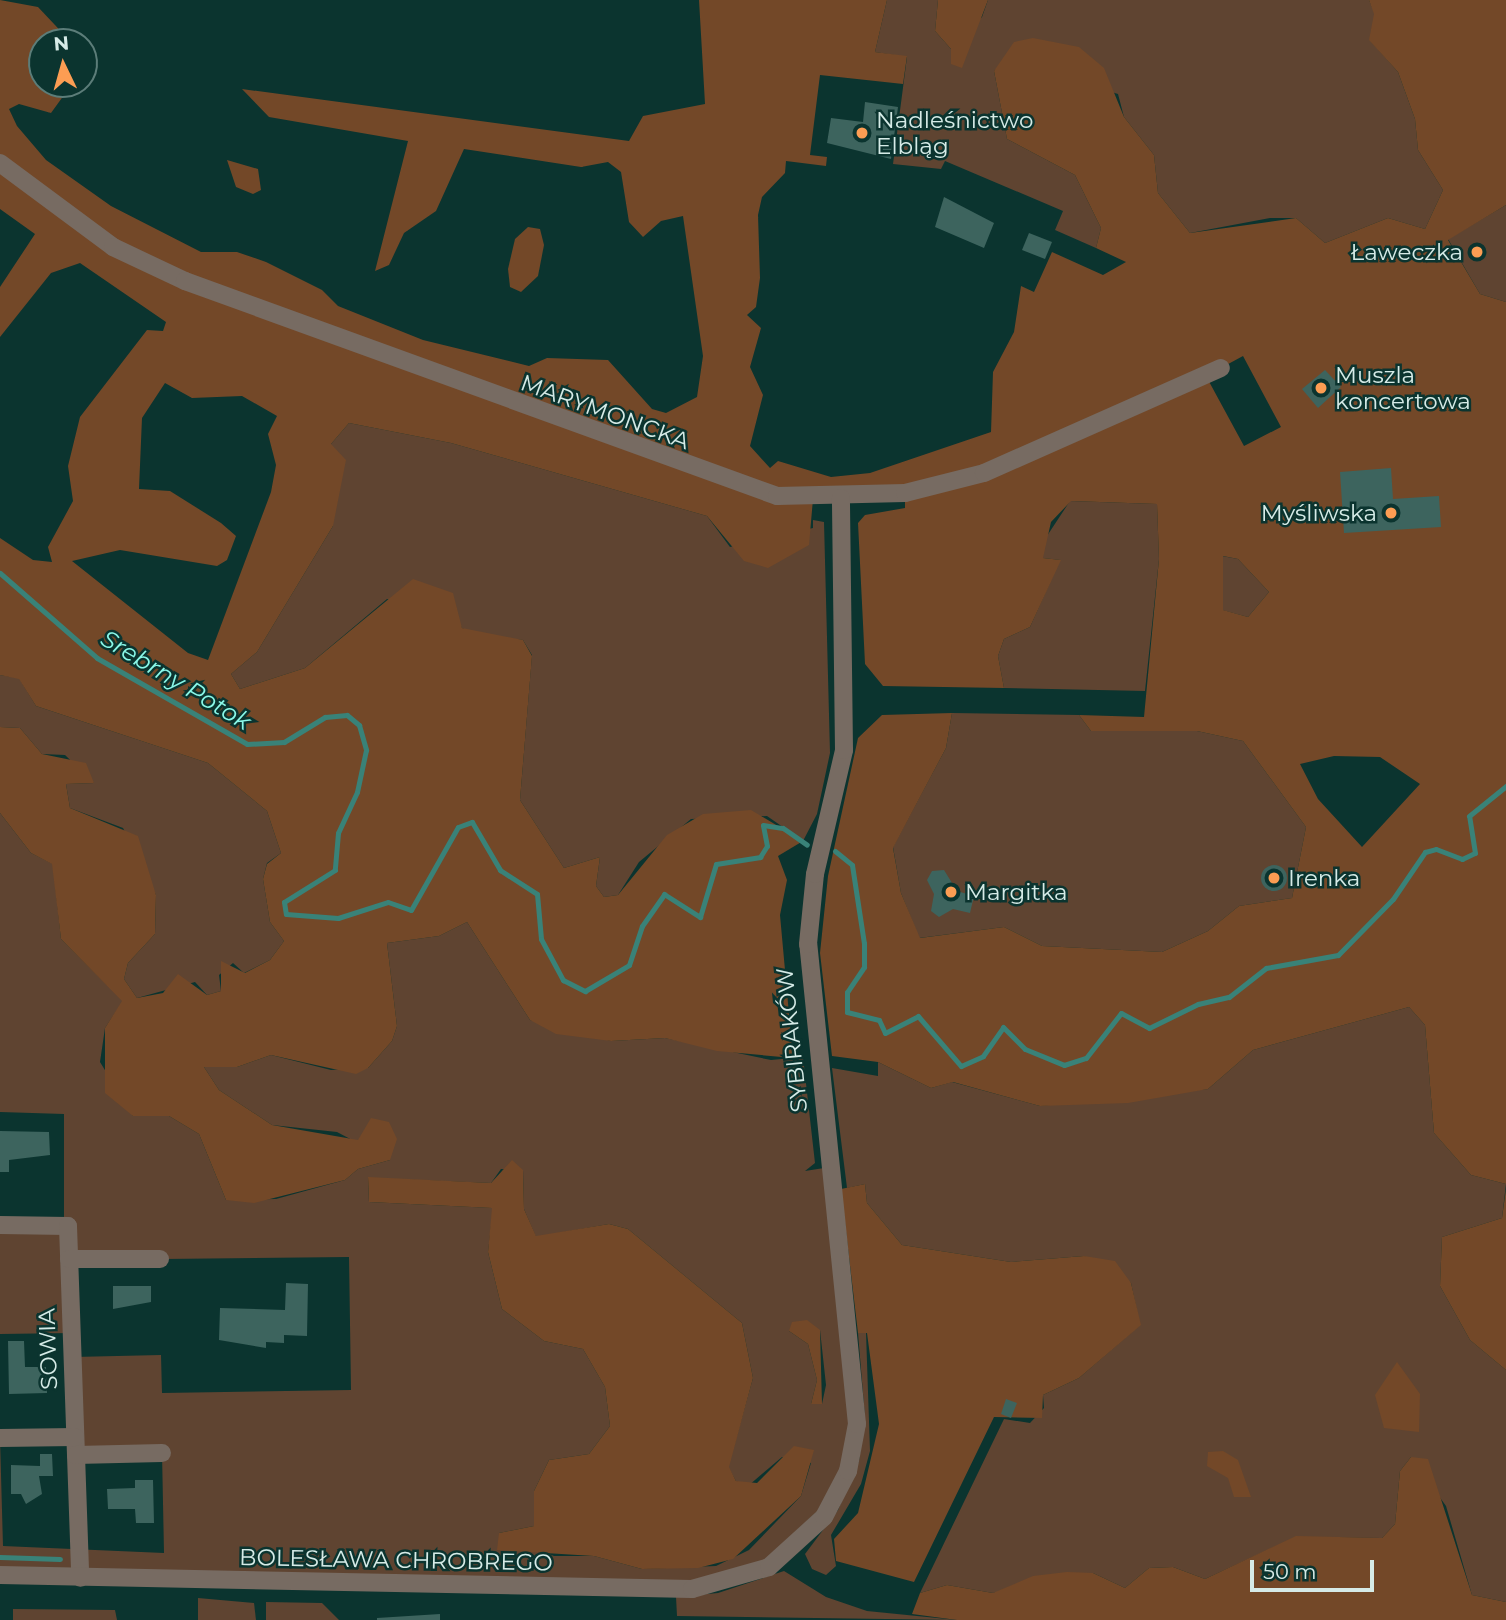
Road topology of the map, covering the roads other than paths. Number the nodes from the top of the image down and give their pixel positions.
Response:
1 (0, 163) edge
2 (1221, 368) dead end
3 (841, 498) junction
4 (0, 1225) edge
5 (69, 1259) junction
6 (160, 1259) dead end
7 (0, 1438) edge
8 (76, 1446) junction
9 (162, 1453) dead end
10 (785, 1557) joint
11 (0, 1575) edge
12 (80, 1578) junction

1 - 3 street, MARYMONCKA
2 - 3 street, MARYMONCKA
3 - 10 street, SYBIRAKÓW
4 - 5 street, SOWIA
5 - 6 street
5 - 8 street, SOWIA
7 - 8 street
8 - 9 street
8 - 12 street, SOWIA
10 - 12 street, BOLESŁAWA CHROBREGO
11 - 12 street, BOLESŁAWA CHROBREGO

